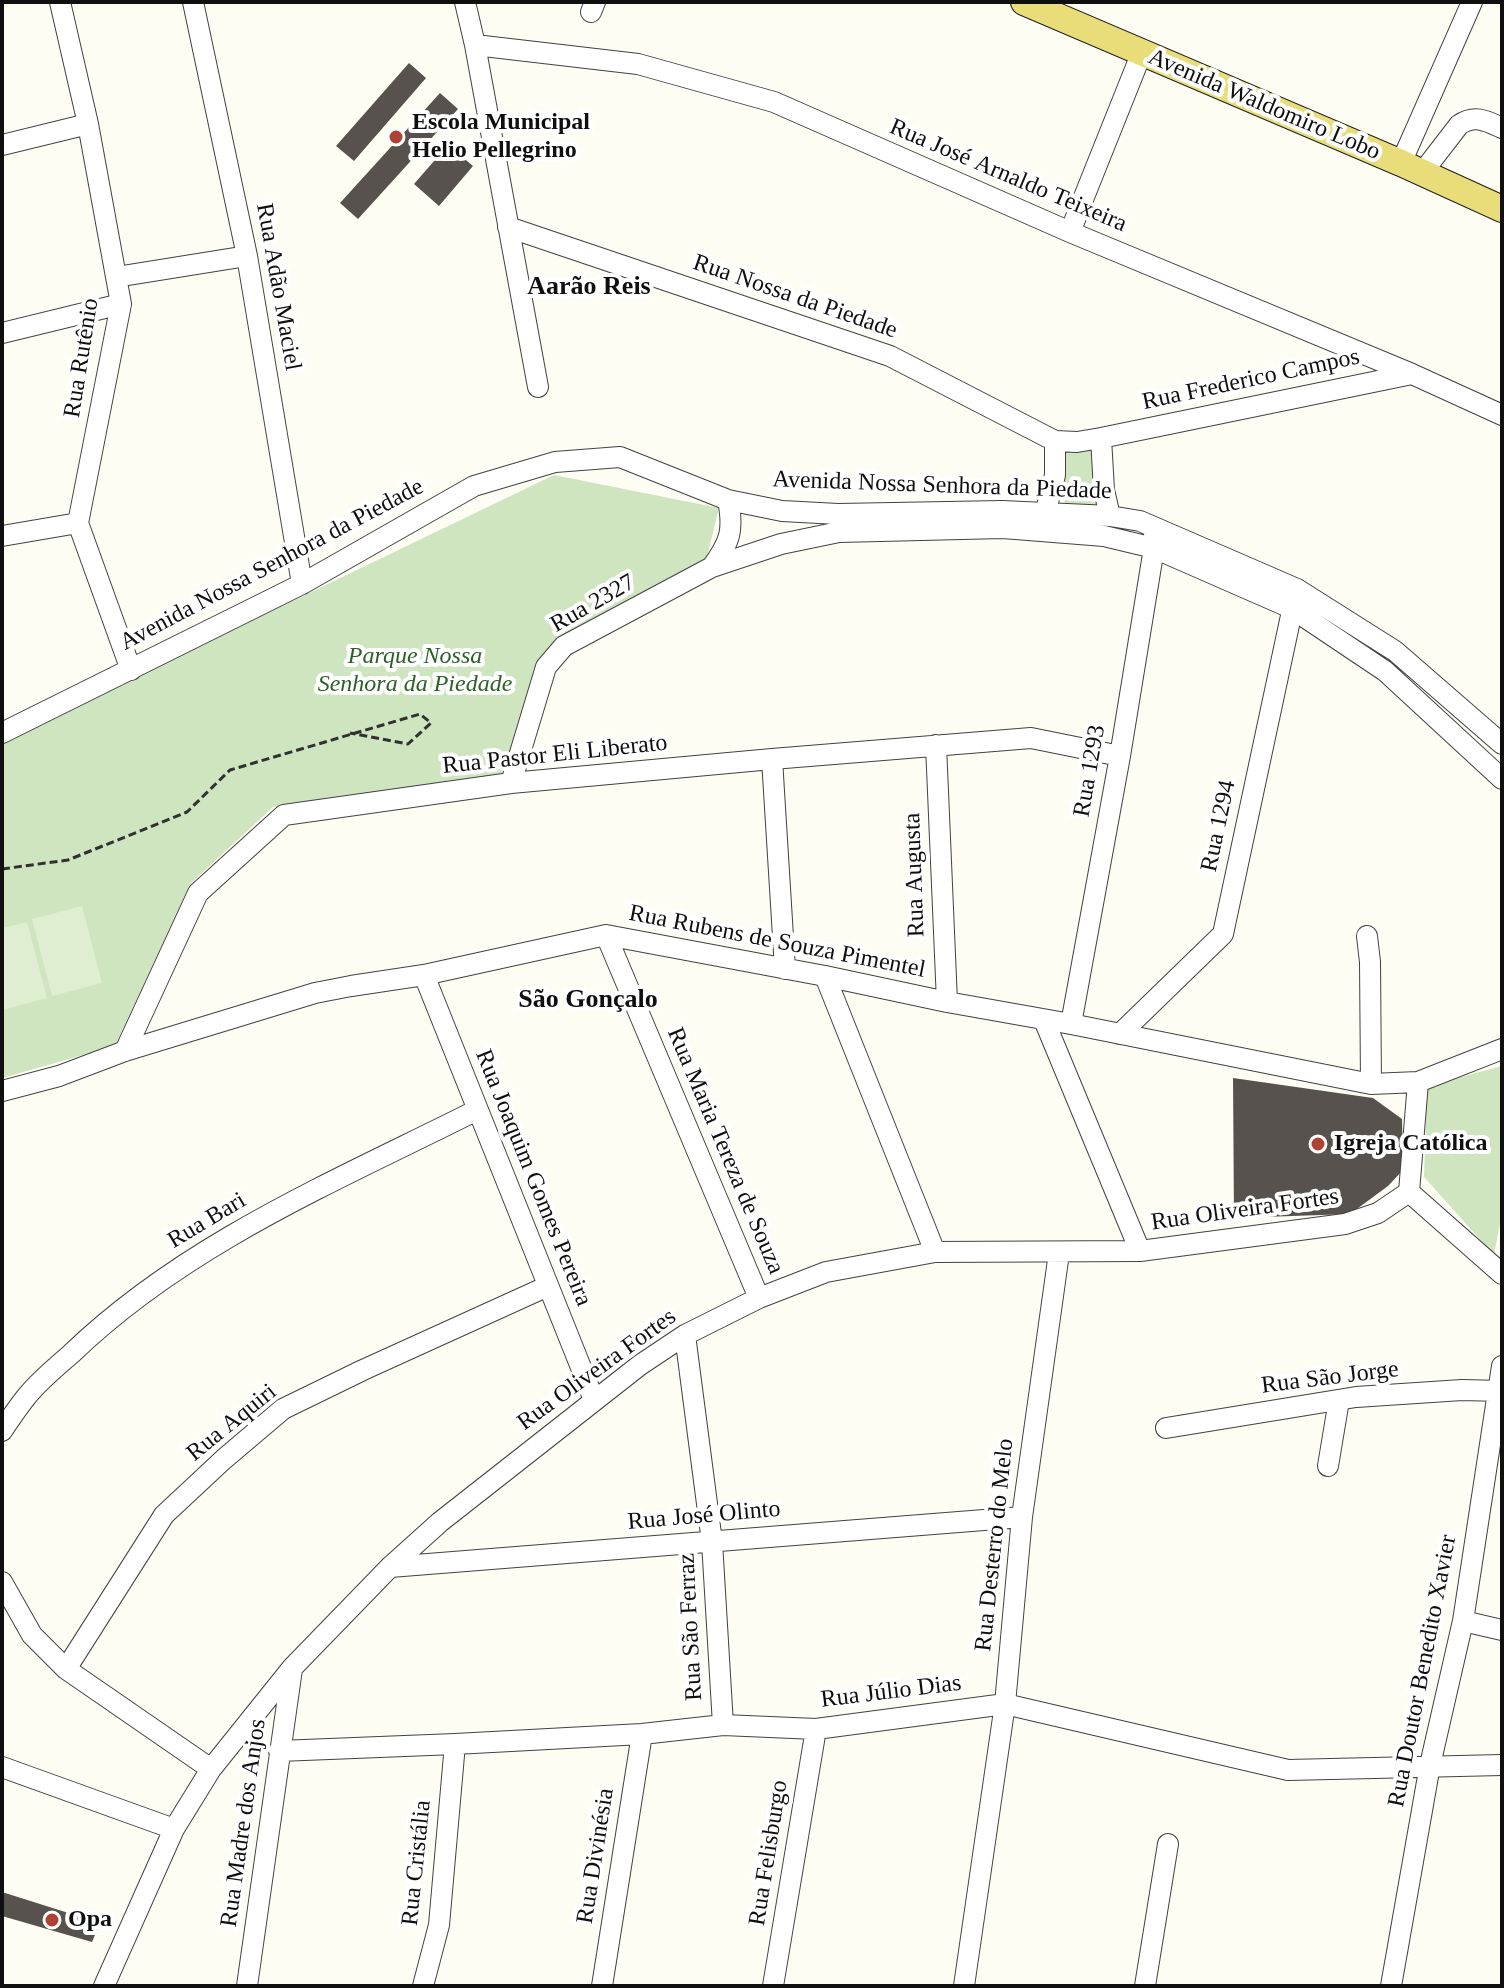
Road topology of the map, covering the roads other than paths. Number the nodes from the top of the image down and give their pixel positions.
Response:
1 (60, 2) edge
2 (193, 2) edge
3 (465, 2) edge
4 (1024, 2) edge
5 (1472, 2) edge
6 (475, 45) junction
7 (1142, 52) junction
8 (1419, 123) junction
9 (88, 124) junction
10 (1502, 128) edge
11 (1451, 136) junction
12 (2, 145) edge
13 (1411, 168) junction
14 (1502, 209) edge
15 (508, 227) junction
16 (1070, 232) junction
17 (247, 256) junction
18 (116, 277) junction
19 (121, 304) junction
20 (2, 333) edge
21 (1412, 374) junction
22 (538, 387) dead end
23 (1502, 415) edge
24 (1101, 438) junction
25 (1055, 441) junction
26 (728, 500) junction
27 (1110, 516) junction
28 (78, 523) junction
29 (1045, 523) junction
30 (2, 536) edge
31 (1154, 538) junction
32 (731, 552) junction
33 (302, 584) junction
34 (1294, 598) junction
35 (131, 670) junction
36 (2, 733) edge
37 (1502, 744) edge
38 (936, 745) junction
39 (1120, 756) junction
40 (772, 759) junction
41 (1502, 779) edge
42 (511, 783) junction
43 (606, 935) junction
44 (1367, 936) dead end
45 (785, 969) junction
46 (424, 975) junction
47 (825, 976) junction
48 (947, 1002) junction
49 (1044, 1020) junction
50 (1071, 1024) junction
51 (1120, 1034) junction
52 (1502, 1049) edge
53 (125, 1051) junction
54 (1418, 1082) junction
55 (1371, 1084) junction
56 (2, 1091) edge
57 (477, 1110) junction
58 (1409, 1192) junction
59 (1140, 1251) junction
60 (935, 1252) junction
61 (1059, 1253) junction
62 (1502, 1274) edge
63 (548, 1286) junction
64 (759, 1298) junction
65 (685, 1335) junction
66 (1502, 1366) edge
67 (1500, 1391) edge
68 (594, 1400) junction
69 (1339, 1400) junction
70 (1166, 1428) dead end
71 (2, 1431) edge
72 (1328, 1466) dead end
73 (1022, 1517) junction
74 (712, 1542) junction
75 (390, 1567) junction
76 (2, 1582) edge
77 (1463, 1621) junction
78 (1502, 1630) edge
79 (292, 1668) junction
80 (66, 1669) junction
81 (1005, 1704) junction
82 (723, 1725) junction
83 (816, 1729) junction
84 (642, 1734) junction
85 (455, 1744) junction
86 (279, 1751) junction
87 (1430, 1765) junction
88 (1502, 1765) edge
89 (2, 1767) edge
90 (211, 1769) junction
91 (174, 1829) junction
92 (1168, 1844) dead end
93 (104, 1986) edge
94 (247, 1986) edge
95 (423, 1986) edge
96 (602, 1986) edge
97 (773, 1986) edge
98 (964, 1986) edge
99 (1145, 1986) edge
100 (1391, 1986) edge

1 - 9 street, Rua Rutênio
2 - 17 street, Rua Adão Maciel
3 - 6 street
4 - 7 main road, Avenida Waldomiro Lobo
5 - 8 street
6 - 15 street
6 - 16 street, Rua José Arnaldo Teixeira
7 - 13 main road, Avenida Waldomiro Lobo
7 - 16 street
8 - 11 street
8 - 13 street
9 - 12 street
9 - 18 street, Rua Rutênio
10 - 11 street
11 - 13 street
13 - 14 main road, Avenida Waldomiro Lobo
15 - 22 street
15 - 25 street, Rua Nossa da Piedade
16 - 21 street, Rua José Arnaldo Teixeira
17 - 18 street
17 - 33 street, Rua Adão Maciel
18 - 19 street, Rua Rutênio
19 - 20 street
19 - 28 street, Rua Rutênio
21 - 23 street, Rua José Arnaldo Teixeira
21 - 24 street, Rua Frederico Campos
24 - 25 street
24 - 27 street
25 - 29 street
26 - 29 street, Avenida Nossa Senhora da Piedade
26 - 32 street, Rua 2327
26 - 33 street, Avenida Nossa Senhora da Piedade
27 - 29 street, Avenida Nossa Senhora da Piedade
27 - 31 street, Avenida Nossa Senhora da Piedade
28 - 30 street
28 - 35 street
29 - 31 street, Avenida Nossa Senhora da Piedade
29 - 32 street, Avenida Nossa Senhora da Piedade
31 - 34 street, Avenida Nossa Senhora da Piedade
31 - 39 street, Rua 1293
32 - 42 street, Rua 2327
33 - 35 street, Avenida Nossa Senhora da Piedade
34 - 37 street, Avenida Nossa Senhora da Piedade
34 - 41 street, Avenida Nossa Senhora da Piedade
34 - 51 street, Rua 1294
35 - 36 street, Avenida Nossa Senhora da Piedade
38 - 39 street, Rua Pastor Eli Liberato
38 - 40 street, Rua Pastor Eli Liberato
38 - 48 street, Rua Augusta
39 - 50 street, Rua 1293
40 - 42 street, Rua Pastor Eli Liberato
40 - 45 street
42 - 53 street, Rua Pastor Eli Liberato
43 - 45 street, Rua Rubens de Souza Pimentel
43 - 46 street, Rua Rubens de Souza Pimentel
43 - 64 street, Rua Maria Tereza de Souza
44 - 55 street
45 - 47 street, Rua Rubens de Souza Pimentel
46 - 53 street, Rua Rubens de Souza Pimentel
46 - 57 street, Rua Joaquim Gomes Pereira
47 - 48 street, Rua Rubens de Souza Pimentel
47 - 60 street
48 - 49 street, Rua Rubens de Souza Pimentel
49 - 50 street, Rua Rubens de Souza Pimentel
49 - 59 street
50 - 51 street, Rua Rubens de Souza Pimentel
51 - 55 street, Rua Rubens de Souza Pimentel
52 - 54 street, Rua Rubens de Souza Pimentel
53 - 56 street, Rua Rubens de Souza Pimentel
54 - 55 street, Rua Rubens de Souza Pimentel
54 - 58 street
57 - 63 street, Rua Joaquim Gomes Pereira
57 - 71 street, Rua Bari
58 - 59 street, Rua Oliveira Fortes
58 - 62 street
59 - 61 street, Rua Oliveira Fortes
60 - 61 street, Rua Oliveira Fortes
60 - 64 street, Rua Oliveira Fortes
61 - 73 street, Rua Desterro do Melo
63 - 68 street, Rua Joaquim Gomes Pereira
63 - 80 street, Rua Aquiri
64 - 65 street, Rua Oliveira Fortes
65 - 68 street, Rua Oliveira Fortes
65 - 74 street, Rua São Ferraz
66 - 67 street, Rua Doutor Benedito Xavier
67 - 69 street, Rua São Jorge
67 - 77 street, Rua Doutor Benedito Xavier
68 - 75 street, Rua Oliveira Fortes
69 - 70 street, Rua São Jorge
69 - 72 street
73 - 74 street, Rua José Olinto
73 - 81 street, Rua Desterro do Melo
74 - 75 street, Rua José Olinto
74 - 82 street, Rua São Ferraz
75 - 79 street, Rua Oliveira Fortes
76 - 80 street
77 - 78 street
77 - 87 street, Rua Doutor Benedito Xavier
79 - 86 street, Rua Madre dos Anjos
79 - 90 street, Rua Oliveira Fortes
80 - 90 street
81 - 83 street, Rua Júlio Dias
81 - 87 street, Rua Júlio Dias
81 - 98 street, Rua Desterro do Melo
82 - 83 street, Rua Júlio Dias
82 - 84 street, Rua Júlio Dias
83 - 97 street, Rua Felisburgo
84 - 85 street, Rua Júlio Dias
84 - 96 street, Rua Divinésia
85 - 86 street, Rua Júlio Dias
85 - 95 street, Rua Cristália
86 - 94 street, Rua Madre dos Anjos
87 - 88 street, Rua Júlio Dias
87 - 100 street, Rua Doutor Benedito Xavier
89 - 91 street
90 - 91 street, Rua Oliveira Fortes
91 - 93 street, Rua Oliveira Fortes
92 - 99 street

